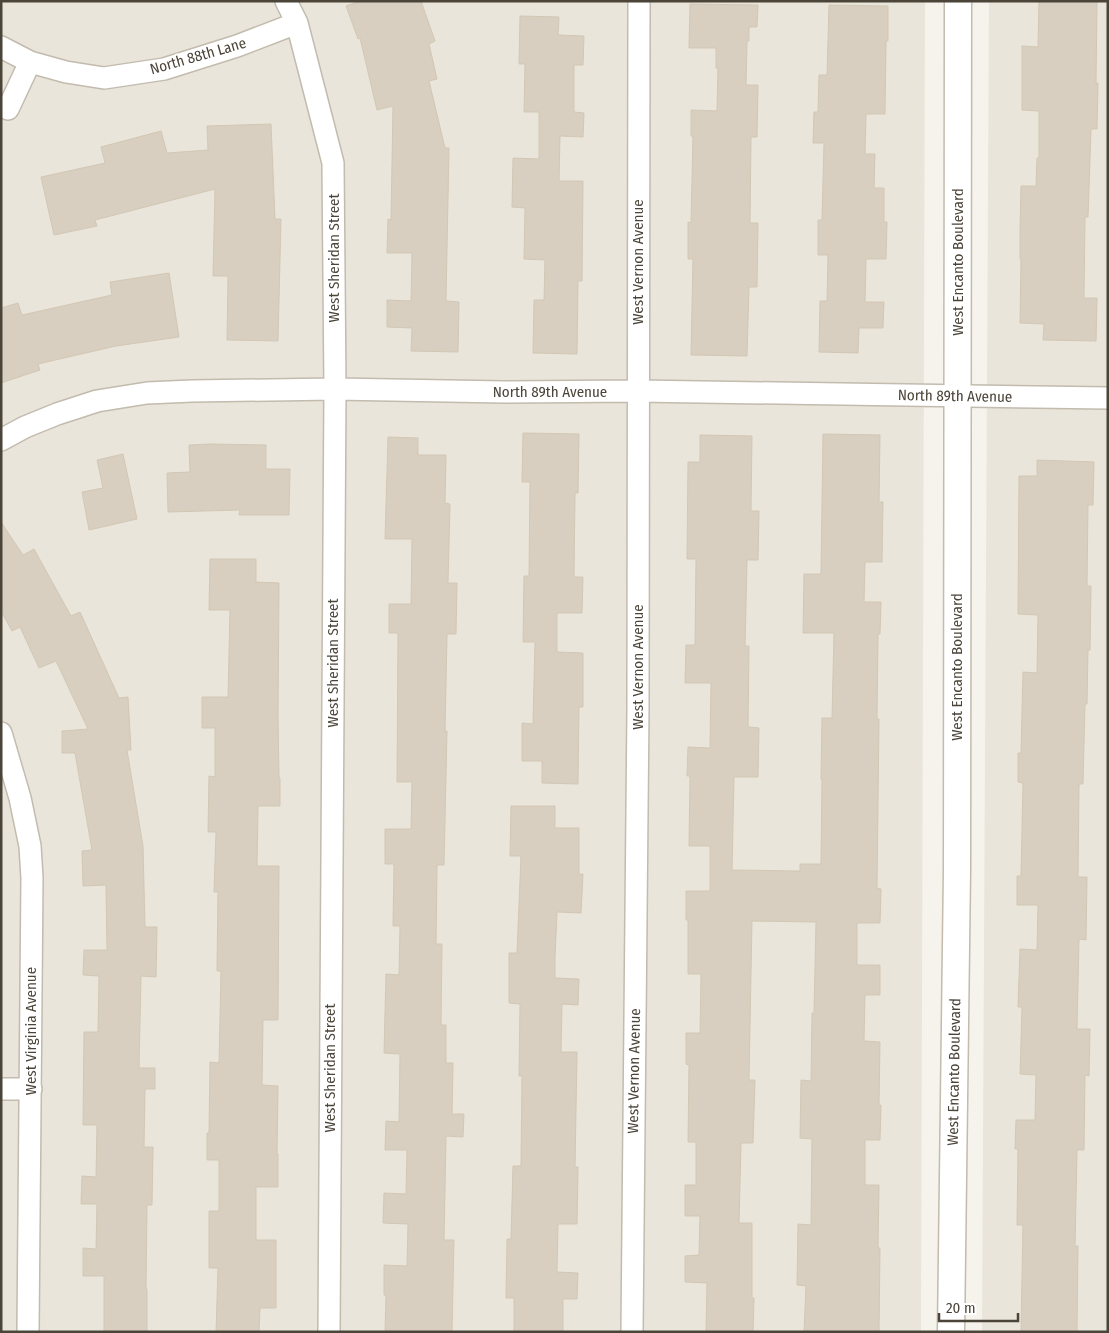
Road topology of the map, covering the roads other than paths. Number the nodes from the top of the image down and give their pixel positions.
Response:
1 (286, 1) edge
2 (639, 1) edge
3 (958, 1) edge
4 (297, 23) junction
5 (1, 47) edge
6 (30, 62) junction
7 (8, 109) dead end
8 (335, 390) junction
9 (638, 391) junction
10 (958, 396) junction
11 (1108, 398) edge
12 (1, 440) edge
13 (1, 734) edge
14 (1, 1089) edge
15 (31, 1089) junction
16 (28, 1332) edge
17 (329, 1332) edge
18 (632, 1332) edge
19 (951, 1332) edge

1 - 4 street, West Sheridan Street
2 - 9 street, West Vernon Avenue
3 - 10 street, West Encanto Boulevard
4 - 6 street, North 88th Lane
4 - 8 street, West Sheridan Street
5 - 6 street, North 88th Lane
6 - 7 street
8 - 9 street, North 89th Avenue
8 - 12 street, North 89th Avenue
8 - 17 street, West Sheridan Street
9 - 10 street, North 89th Avenue
9 - 18 street, West Vernon Avenue
10 - 11 street, North 89th Avenue
10 - 19 street, West Encanto Boulevard
13 - 15 street, West Virginia Avenue
14 - 15 street
15 - 16 street, West Virginia Avenue

